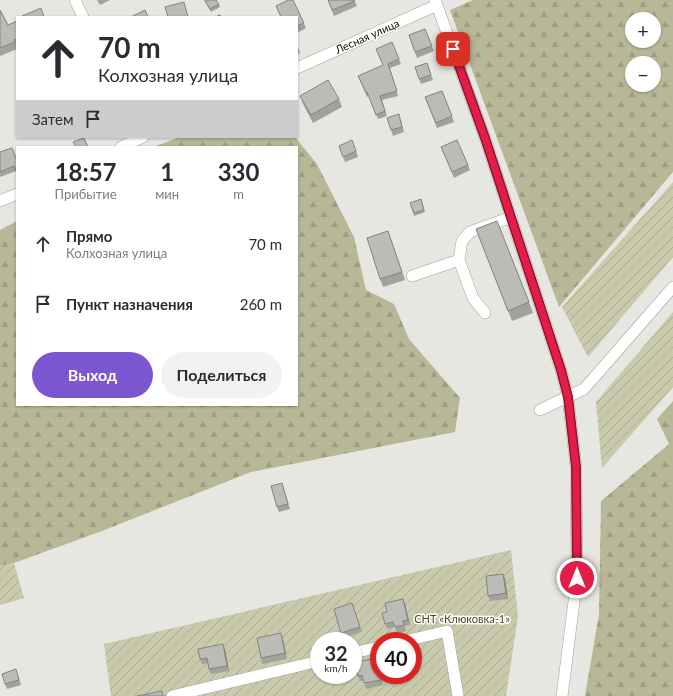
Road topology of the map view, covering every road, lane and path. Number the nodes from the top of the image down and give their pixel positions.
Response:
1 (75, 0) edge
2 (436, 2) edge
3 (83, 16) edge
4 (298, 68) edge
5 (137, 138) edge
6 (123, 146) edge
7 (16, 194) edge
8 (0, 201) edge
9 (512, 217) junction
10 (459, 260) junction
11 (412, 276) dead end
12 (673, 288) edge
13 (485, 313) dead end
14 (568, 397) junction
15 (540, 410) dead end
16 (422, 637) edge
17 (310, 663) edge
18 (172, 696) edge
19 (458, 696) edge
20 (562, 696) edge

1 - 3 street
2 - 4 street, Лесная улица
2 - 9 street
5 - 6 street
7 - 8 street
9 - 10 street
9 - 14 street
10 - 11 street
10 - 13 street
12 - 14 street
14 - 15 street
14 - 20 street
16 - 19 street
17 - 18 street

